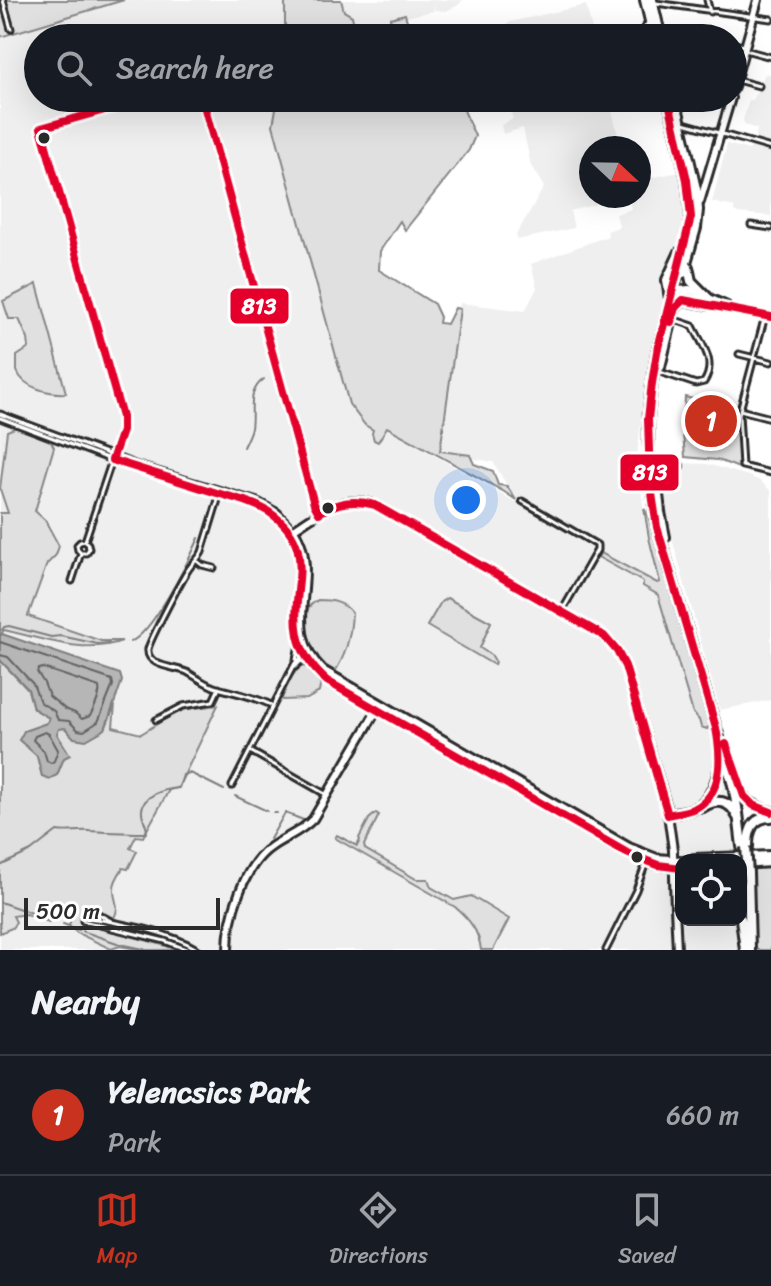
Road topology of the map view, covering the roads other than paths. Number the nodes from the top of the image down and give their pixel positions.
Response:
1 (3, 0) edge
2 (707, 0) edge
3 (758, 0) edge
4 (650, 1) edge
5 (710, 12) junction
6 (755, 16) junction
7 (771, 19) edge
8 (650, 20) junction
9 (647, 24) edge
10 (652, 24) edge
11 (655, 24) edge
12 (11, 29) dead end
13 (747, 42) edge
14 (747, 49) edge
15 (771, 57) edge
16 (747, 83) edge
17 (759, 86) dead end
18 (673, 112) edge
19 (676, 112) edge
20 (726, 112) edge
21 (678, 128) junction
22 (718, 132) junction
23 (771, 148) edge
24 (698, 210) junction
25 (751, 225) dead end
26 (771, 228) edge
27 (688, 259) junction
28 (673, 288) junction
29 (709, 301) junction
30 (672, 306) junction
31 (768, 316) edge
32 (672, 319) junction
33 (704, 348) junction
34 (698, 351) dead end
35 (739, 354) dead end
36 (754, 358) junction
37 (771, 362) edge
38 (657, 370) junction
39 (740, 410) junction
40 (0, 416) edge
41 (771, 418) edge
42 (112, 460) junction
43 (678, 466) dead end
44 (771, 473) edge
45 (220, 492) junction
46 (657, 496) junction
47 (522, 501) dead end
48 (292, 531) junction
49 (85, 541) junction
50 (81, 553) junction
51 (197, 561) junction
52 (214, 568) dead end
53 (72, 581) dead end
54 (562, 611) junction
55 (299, 640) junction
56 (307, 653) junction
57 (294, 664) junction
58 (312, 666) junction
59 (288, 676) junction
60 (219, 688) junction
61 (358, 699) junction
62 (273, 706) junction
63 (378, 707) junction
64 (156, 720) dead end
65 (716, 728) junction
66 (365, 731) junction
67 (250, 751) junction
68 (731, 762) junction
69 (232, 786) dead end
70 (328, 796) junction
71 (668, 815) junction
72 (771, 815) edge
73 (672, 841) junction
74 (745, 847) junction
75 (676, 854) edge
76 (678, 854) edge
77 (745, 854) edge
78 (747, 859) edge
79 (771, 859) edge
80 (651, 860) junction
81 (675, 864) edge
82 (747, 869) edge
83 (675, 886) edge
84 (674, 890) junction
85 (85, 919) junction
86 (118, 924) junction
87 (742, 926) edge
88 (746, 926) edge
89 (188, 950) edge
90 (199, 950) edge
91 (229, 950) edge
92 (606, 950) edge
93 (677, 950) edge
94 (747, 950) edge

1 - 12 street
2 - 5 street
3 - 6 street
4 - 5 street
4 - 8 main road
4 - 11 main road
5 - 6 street
6 - 7 street
6 - 13 street
8 - 9 street
8 - 10 main road
14 - 15 street
16 - 17 street
18 - 21 main road
19 - 21 main road
20 - 22 street
21 - 22 street
21 - 24 main road
21 - 28 main road
22 - 23 street
22 - 24 street
24 - 27 main road
25 - 26 street
27 - 28 main road
27 - 29 main road
28 - 29 street
28 - 30 main road
29 - 30 main road
29 - 31 street
30 - 32 main road
30 - 38 main road
31 - 36 street
32 - 33 street
32 - 38 main road
33 - 34 street
33 - 38 street
35 - 36 street
36 - 37 street
36 - 39 street
38 - 46 main road
38 - 65 main road
39 - 41 street
39 - 44 street
40 - 42 street
40 - 45 street
42 - 45 street
42 - 49 street
43 - 46 main road
45 - 48 street
45 - 51 street
46 - 68 main road
47 - 54 street
48 - 54 street
48 - 55 street
48 - 56 street
49 - 50 street
49 - 50 street
50 - 53 street
51 - 52 street
51 - 60 street
54 - 71 street
55 - 56 street
55 - 57 street
56 - 57 street
56 - 58 street
56 - 63 street
57 - 59 street
58 - 59 street
58 - 61 street
59 - 62 street
60 - 62 street
60 - 64 street
61 - 63 street
61 - 66 street
62 - 67 street
63 - 66 street
63 - 80 street
65 - 71 main road
65 - 74 main road
66 - 70 street
67 - 69 street
67 - 70 street
68 - 72 main road
68 - 74 main road
70 - 91 street
71 - 73 street
71 - 74 main road
72 - 74 main road
73 - 75 street
73 - 76 street
73 - 80 street
74 - 77 main road, bridge
78 - 79 main road
79 - 82 main road
80 - 81 street
80 - 84 street
80 - 92 street
83 - 84 street
84 - 93 street
85 - 86 street
85 - 86 street
85 - 89 street
86 - 90 street
87 - 94 main road
88 - 94 main road

